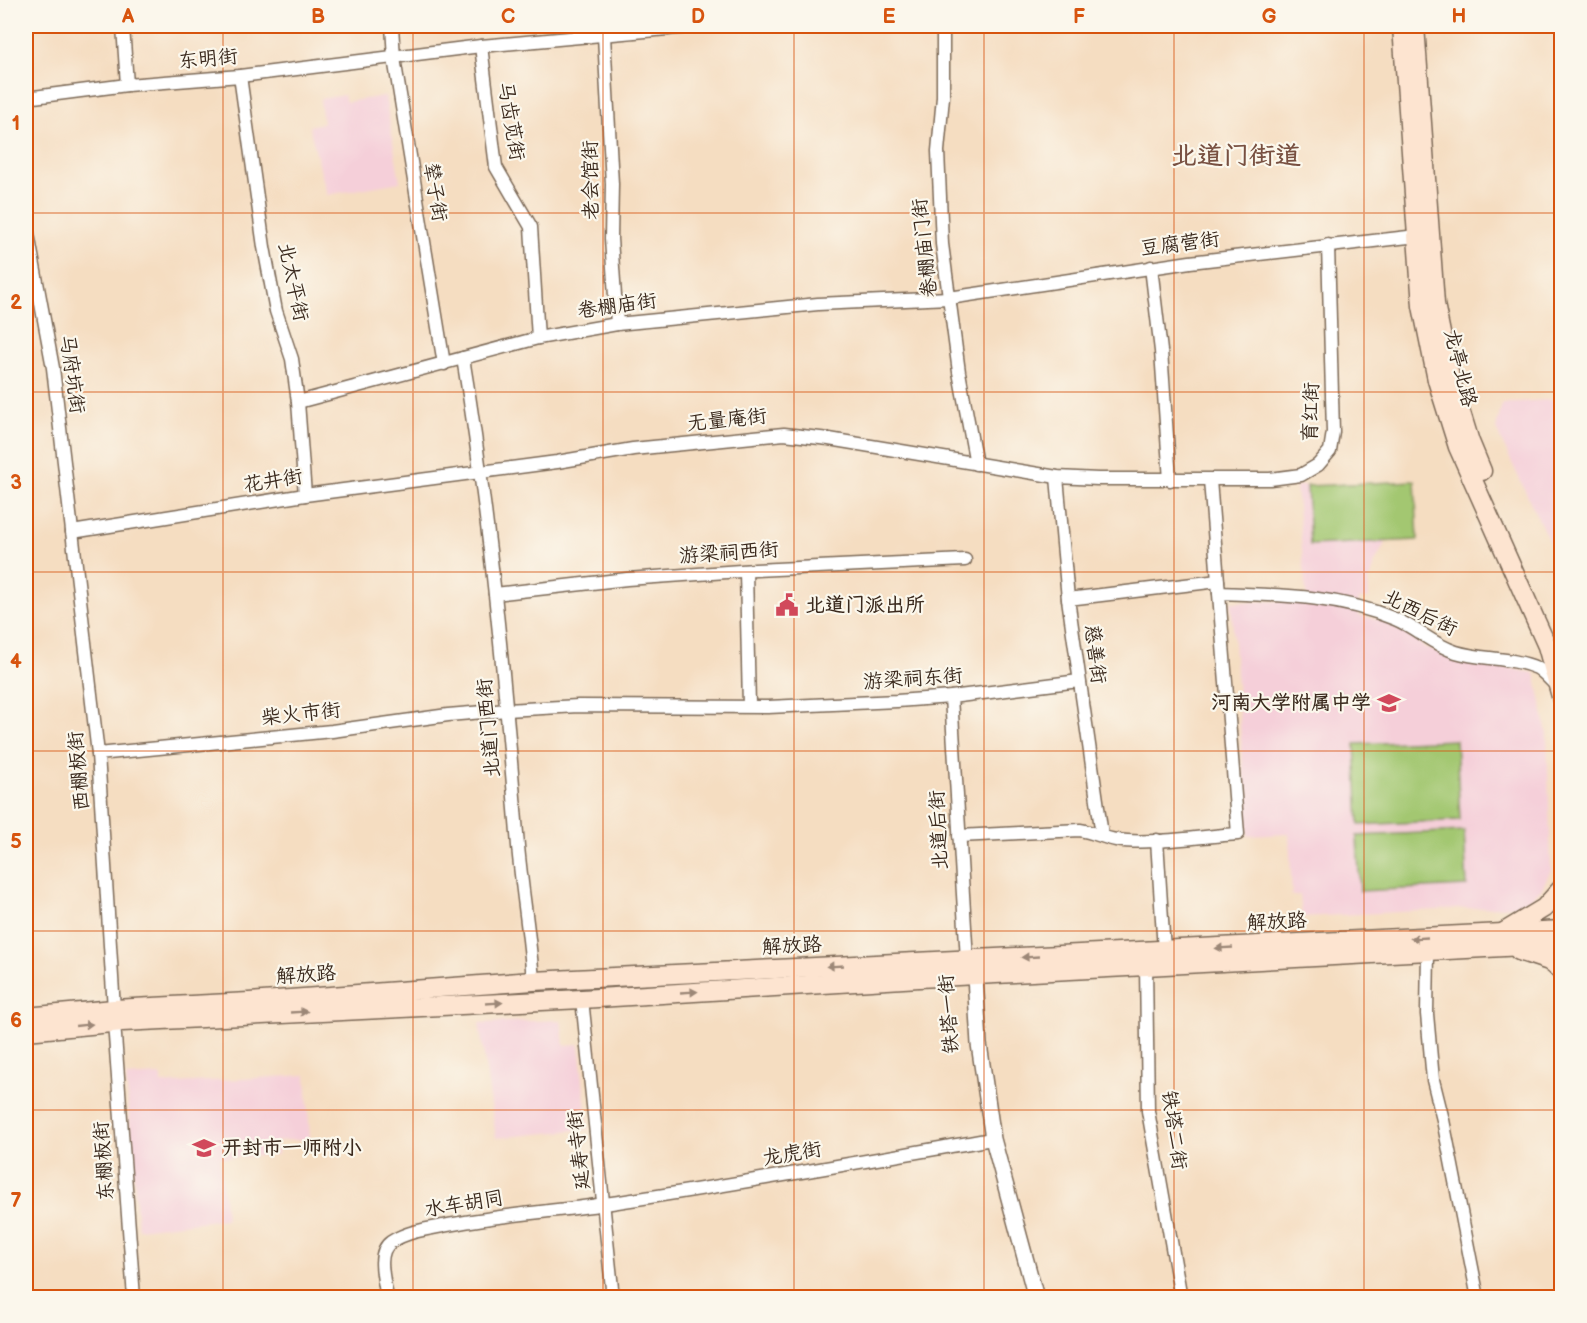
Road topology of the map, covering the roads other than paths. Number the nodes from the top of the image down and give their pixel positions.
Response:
1 (123, 26) edge
2 (392, 26) edge
3 (700, 26) edge
4 (943, 26) edge
5 (1402, 26) edge
6 (1415, 26) edge
7 (604, 36) junction
8 (481, 46) junction
9 (394, 58) junction
10 (240, 76) junction
11 (127, 85) junction
12 (26, 98) edge
13 (26, 223) edge
14 (1417, 236) junction
15 (1328, 245) junction
16 (1150, 267) junction
17 (949, 298) junction
18 (617, 324) junction
19 (538, 338) junction
20 (463, 358) junction
21 (444, 364) junction
22 (298, 402) junction
23 (976, 464) junction
24 (481, 471) junction
25 (1057, 477) junction
26 (1170, 480) junction
27 (1210, 480) junction
28 (305, 495) junction
29 (72, 532) junction
30 (965, 561) dead end
31 (746, 571) junction
32 (1219, 587) junction
33 (495, 594) junction
34 (1068, 599) junction
35 (1562, 650) edge
36 (1079, 681) junction
37 (1560, 694) edge
38 (951, 697) junction
39 (749, 706) junction
40 (507, 710) junction
41 (98, 754) junction
42 (1102, 835) junction
43 (959, 836) junction
44 (1158, 840) junction
45 (1562, 888) edge
46 (1562, 930) edge
47 (1500, 940) junction
48 (1562, 944) edge
49 (1164, 951) junction
50 (1428, 951) junction
51 (1146, 966) junction
52 (969, 971) junction
53 (1562, 971) edge
54 (533, 981) junction
55 (582, 999) junction
56 (114, 1015) junction
57 (26, 1017) edge
58 (26, 1031) edge
59 (986, 1140) junction
60 (604, 1204) junction
61 (134, 1298) edge
62 (387, 1298) edge
63 (613, 1298) edge
64 (1028, 1298) edge
65 (1036, 1298) edge
66 (1181, 1298) edge
67 (1478, 1298) edge

1 - 11 street
2 - 9 street, 辇子街
3 - 7 street, 东明街
4 - 17 street, 卷棚庙门街
5 - 14 main road, 龙亭北路
6 - 35 main road, 龙亭北路
7 - 8 street, 东明街
7 - 18 street, 老会馆街
8 - 9 street, 东明街
8 - 19 street, 马齿苋街
9 - 10 street, 东明街
9 - 21 street, 辇子街
10 - 11 street, 东明街
10 - 22 street, 北太平街
11 - 12 street, 东明街
13 - 29 street, 马府坑街
14 - 15 street, 豆腐营街
14 - 37 main road, 龙亭北路
15 - 16 street, 豆腐营街
15 - 27 street, 育红街
16 - 17 street, 豆腐营街
16 - 26 street
17 - 18 street, 卷棚庙街
17 - 23 street, 卷棚庙门街
18 - 19 street, 卷棚庙街
19 - 20 street, 卷棚庙街
20 - 21 street, 卷棚庙街
20 - 24 street, 北道门西街
21 - 22 street, 卷棚庙街
22 - 28 street, 北太平街
23 - 24 street, 无量庵街
23 - 25 street, 育红街
24 - 28 street, 花井街
24 - 33 street, 北道门西街
25 - 26 street, 育红街
25 - 34 street, 慈善街
26 - 27 street, 育红街
27 - 32 street
28 - 29 street, 花井街
29 - 41 street, 西棚板街
30 - 31 street, 游梁祠西街
31 - 33 street, 游梁祠西街
31 - 39 street
32 - 34 street
32 - 37 street, 北西后街
32 - 44 street
33 - 40 street, 北道门西街
34 - 36 street, 慈善街
36 - 38 street, 游梁祠东街
36 - 42 street, 慈善街
38 - 39 street, 游梁祠东街
38 - 43 street, 北道后街
39 - 40 street, 游梁祠东街
40 - 41 street, 柴火市街
40 - 54 street, 北道门西街
41 - 56 street, 西棚板街
42 - 43 street
42 - 44 street
43 - 52 street, 北道后街
44 - 49 street
45 - 47 main road
46 - 47 main road, 解放路
47 - 48 main road, 解放路
47 -> 49 main road, 解放路
47 - 50 main road, 解放路
47 - 53 main road
49 -> 52 main road, 解放路
50 - 51 main road, 解放路
50 - 67 street
51 - 52 main road, 解放路
51 - 66 street, 铁塔二街
52 -> 54 main road, 解放路
55 -> 52 main road, 解放路
52 - 59 street, 铁塔一街
52 - 65 street, 铁塔一街
54 - 56 main road, 解放路
56 -> 55 main road, 解放路
55 - 60 street, 延寿寺街
56 - 57 main road, 解放路
58 -> 56 main road, 解放路
56 - 61 street, 东棚板街
59 - 60 street, 龙虎街
59 - 64 street, 铁塔一街
60 - 62 street, 水车胡同
60 - 63 street, 延寿寺街

